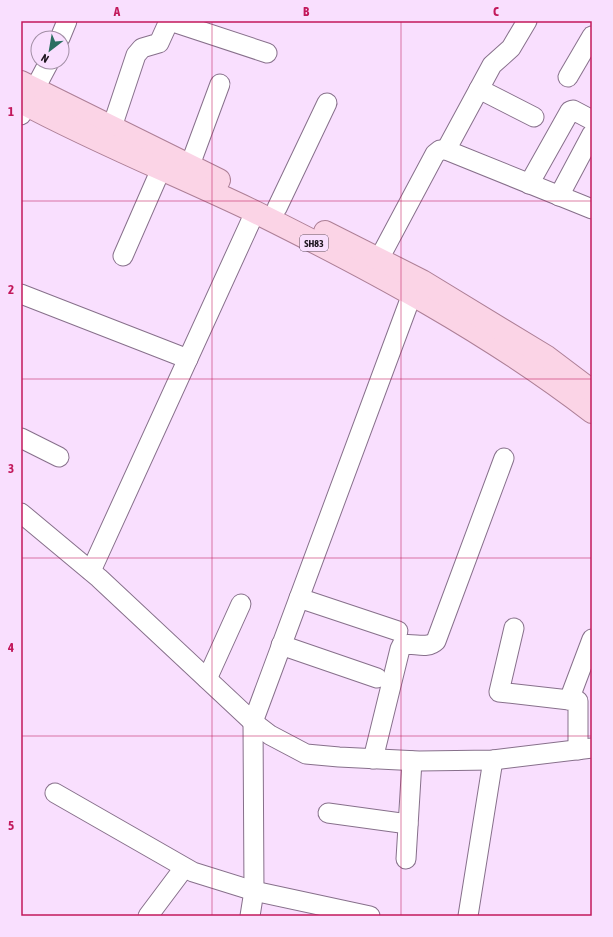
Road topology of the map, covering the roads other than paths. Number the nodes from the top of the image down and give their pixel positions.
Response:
1 (170, 21) edge
2 (524, 22) edge
3 (592, 36) edge
4 (267, 53) dead end
5 (44, 70) edge
6 (568, 77) dead end
7 (220, 84) dead end
8 (479, 89) junction
9 (25, 99) edge
10 (327, 103) dead end
11 (534, 117) dead end
12 (592, 120) edge
13 (112, 127) junction
14 (592, 134) edge
15 (446, 150) junction
16 (190, 165) junction
17 (161, 169) junction
18 (529, 184) junction
19 (559, 196) junction
20 (278, 208) junction
21 (592, 209) edge
22 (255, 212) junction
23 (123, 256) dead end
24 (379, 258) junction
25 (21, 294) edge
26 (412, 294) junction
27 (188, 359) junction
28 (592, 391) edge
29 (592, 412) edge
30 (21, 438) edge
31 (59, 457) dead end
32 (504, 458) dead end
33 (21, 513) edge
34 (91, 571) junction
35 (299, 598) junction
36 (241, 604) dead end
37 (514, 628) dead end
38 (398, 631) dead end
39 (592, 639) edge
40 (281, 645) junction
41 (377, 678) dead end
42 (207, 679) junction
43 (569, 700) junction
44 (253, 722) junction
45 (585, 749) edge
46 (373, 759) junction
47 (493, 760) junction
48 (412, 761) junction
49 (55, 793) dead end
50 (328, 813) dead end
51 (408, 824) junction
52 (406, 859) dead end
53 (184, 868) junction
54 (254, 891) junction
55 (148, 916) edge
56 (250, 916) edge
57 (370, 916) edge
58 (468, 916) edge

1 - 4 street
1 - 13 street
2 - 8 street
3 - 6 street
5 - 9 street
7 - 16 street
8 - 11 street
8 - 15 street
9 - 13 main road, SH83
9 - 17 main road, SH83
10 - 20 street
12 - 18 street
13 - 16 main road, SH83
14 - 19 street
15 - 18 street
15 - 24 street
16 - 20 main road, SH83
17 - 22 main road, SH83
17 - 23 street
18 - 19 street
19 - 21 street
20 - 24 main road, SH83
22 - 26 main road, SH83
22 - 27 street
24 - 28 main road, SH83
25 - 27 street
26 - 29 main road, SH83
26 - 35 street
27 - 34 street
30 - 31 street
32 - 46 street
33 - 34 street
34 - 42 street
35 - 38 street
35 - 40 street
36 - 42 street
37 - 43 street
39 - 43 street
40 - 41 street
40 - 44 street
42 - 44 street
43 - 45 street
44 - 46 street
44 - 54 street
45 - 47 street
46 - 48 street
47 - 48 street
47 - 58 street
48 - 51 street
49 - 53 street
50 - 51 street
51 - 52 street
53 - 54 street
53 - 55 street
54 - 56 street
54 - 57 street

